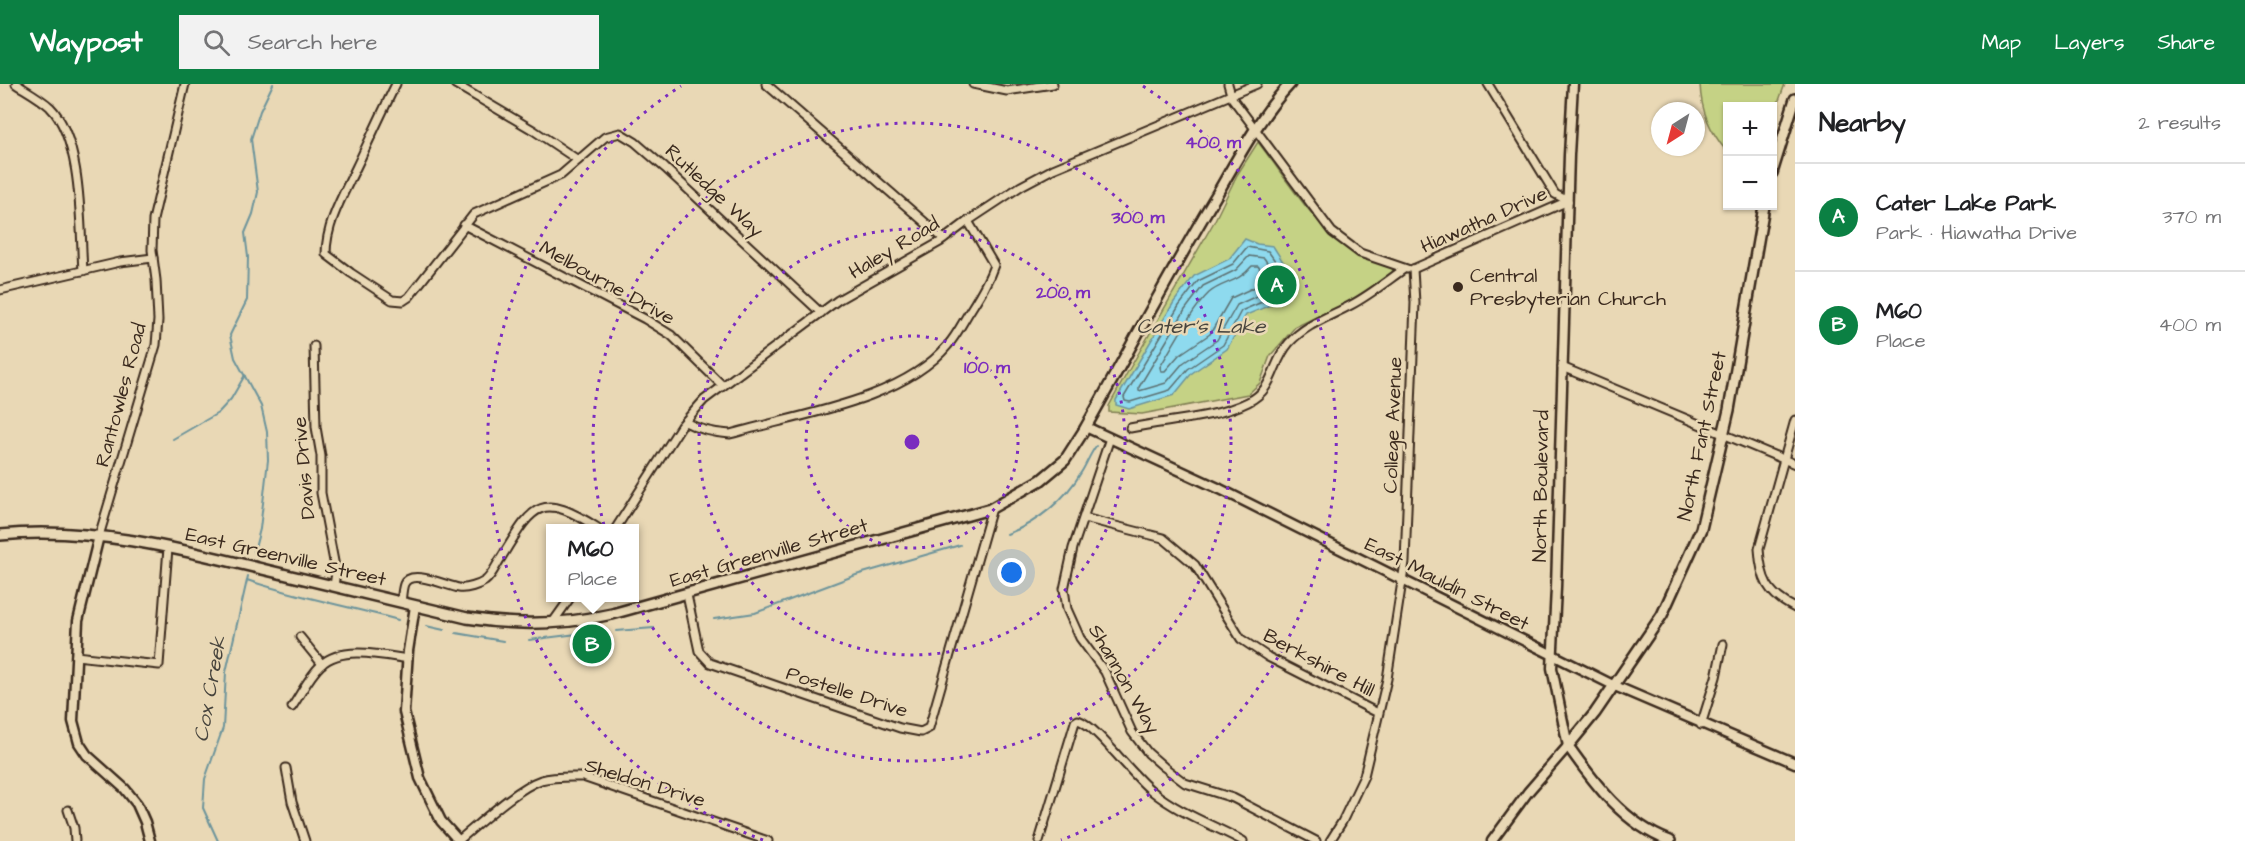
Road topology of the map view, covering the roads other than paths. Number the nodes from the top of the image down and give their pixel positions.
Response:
1 (16, 84) edge
2 (184, 84) edge
3 (396, 84) edge
4 (455, 84) edge
5 (766, 84) edge
6 (973, 84) edge
7 (1053, 84) edge
8 (1228, 84) edge
9 (1257, 84) edge
10 (1290, 84) edge
11 (1488, 84) edge
12 (1573, 84) edge
13 (1231, 94) junction
14 (1795, 99) edge
15 (1255, 129) junction
16 (578, 160) junction
17 (1777, 160) edge
18 (1568, 201) junction
19 (1763, 210) edge
20 (968, 221) junction
21 (464, 225) junction
22 (944, 239) junction
23 (153, 258) junction
24 (1409, 269) junction
25 (83, 271) junction
26 (0, 290) edge
27 (821, 313) junction
28 (314, 346) dead end
29 (1562, 367) junction
30 (723, 386) junction
31 (1795, 420) edge
32 (685, 422) junction
33 (1086, 428) junction
34 (1131, 428) dead end
35 (1724, 435) junction
36 (1110, 438) junction
37 (1784, 460) junction
38 (1795, 464) edge
39 (992, 508) junction
40 (1084, 518) junction
41 (591, 524) edge
42 (619, 524) edge
43 (0, 535) edge
44 (99, 536) junction
45 (168, 548) junction
46 (1402, 580) junction
47 (334, 586) junction
48 (687, 595) junction
49 (400, 602) junction
50 (567, 602) edge
51 (415, 606) junction
52 (1795, 608) edge
53 (553, 622) junction
54 (300, 637) dead end
55 (1723, 644) dead end
56 (76, 656) junction
57 (1553, 656) junction
58 (408, 659) junction
59 (322, 664) junction
60 (1615, 686) junction
61 (292, 707) dead end
62 (1378, 713) junction
63 (1701, 725) junction
64 (1568, 746) junction
65 (1795, 763) edge
66 (286, 768) dead end
67 (68, 810) dead end
68 (1654, 838) edge
69 (75, 841) edge
70 (150, 841) edge
71 (304, 841) edge
72 (458, 841) edge
73 (768, 841) edge
74 (1039, 841) edge
75 (1243, 841) edge
76 (1316, 841) edge
77 (1330, 841) edge
78 (1492, 841) edge
79 (1670, 841) edge

1 - 25 street
2 - 23 street, Rantowles Road
3 - 21 street, Rutledge Way
4 - 16 street
5 - 22 street
6 - 7 street
8 - 13 street
9 - 13 street, Haley Road
10 - 15 main road, East Greenville Street
11 - 18 street
12 - 18 street, North Boulevard
13 - 15 street
13 - 20 street, Haley Road
14 - 17 main road
15 - 24 street
15 - 33 main road, East Greenville Street
16 - 21 street, Rutledge Way
16 - 27 street, Rutledge Way
18 - 24 street, Hiawatha Drive
18 - 29 street, North Boulevard
19 - 35 main road, North Fant Street
20 - 22 street, Haley Road
20 - 32 street
21 - 30 street, Melbourne Drive
22 - 27 street, Haley Road
23 - 25 street
23 - 44 street, Rantowles Road
24 - 34 street, Hiawatha Drive
24 - 46 street, College Avenue
25 - 26 street
27 - 30 street, Haley Road
28 - 47 street, Davis Drive
29 - 35 street
29 - 57 street, North Boulevard
30 - 32 street, Haley Road
31 - 37 street
32 - 42 street, Haley Road
33 - 36 street, East Mauldin Street
33 - 39 main road, East Greenville Street
35 - 37 street
35 - 60 main road, North Fant Street
36 - 40 street, Shannon Way
36 - 46 street, East Mauldin Street
37 - 38 street
37 - 52 street
39 - 48 main road, East Greenville Street
39 - 48 street, Postelle Drive
40 - 62 street, Berkshire Hill
40 - 76 street, Shannon Way
41 - 49 street
43 - 44 main road, East Greenville Street
44 - 45 main road, East Greenville Street
44 - 56 street
45 - 47 main road, East Greenville Street
45 - 56 street
46 - 57 street, East Mauldin Street
46 - 62 street, College Avenue
47 - 49 main road, East Greenville Street
48 - 53 main road, East Greenville Street
49 - 51 main road, East Greenville Street
50 - 53 street
51 - 53 main road, East Greenville Street
51 - 58 street
54 - 59 street
55 - 63 street
56 - 70 street
57 - 60 street, East Mauldin Street
57 - 64 street, North Boulevard
58 - 59 street
58 - 72 street
59 - 61 street
60 - 63 street, East Mauldin Street
60 - 64 main road, North Fant Street
62 - 77 street, College Avenue
63 - 65 street, East Mauldin Street
64 - 68 main road, North Boulevard
64 - 78 street
66 - 71 street
67 - 69 street
68 - 79 main road, North Boulevard
72 - 73 street, Sheldon Drive
74 - 75 street

